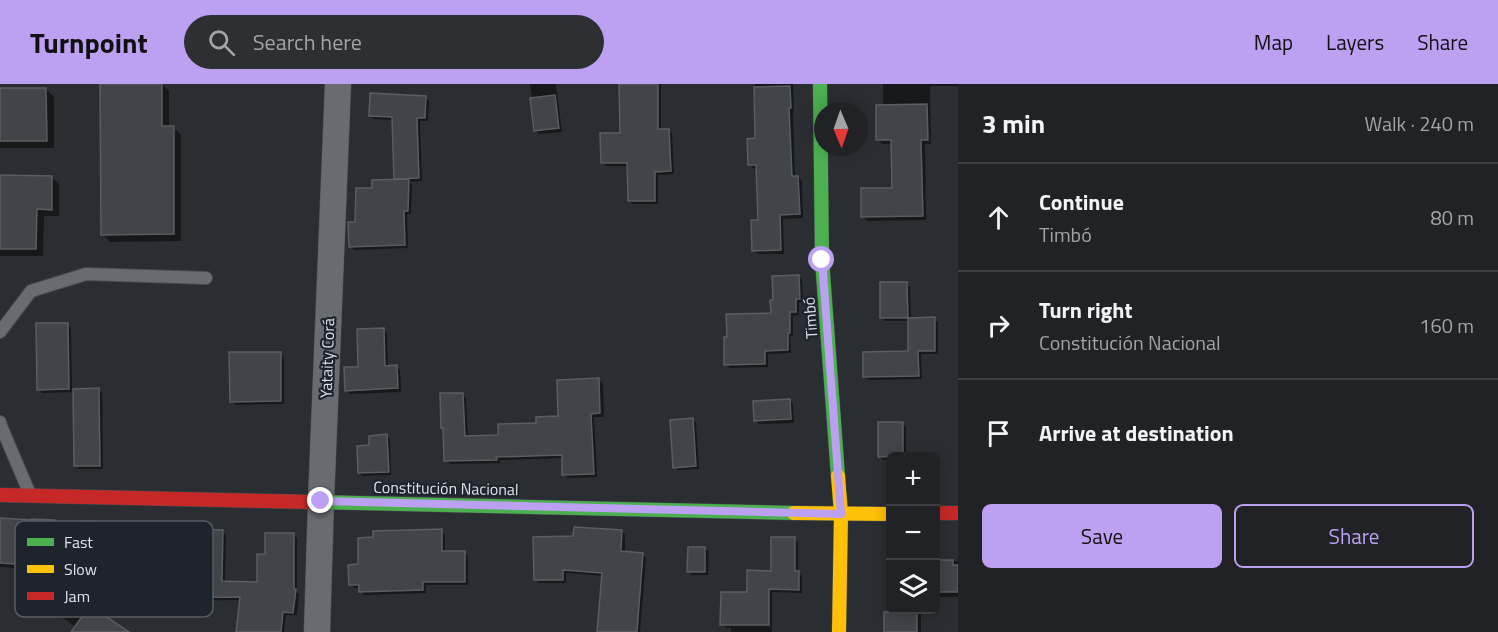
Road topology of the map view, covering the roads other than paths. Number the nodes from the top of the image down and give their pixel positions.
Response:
1 (338, 84) edge
2 (820, 84) edge
3 (206, 278) dead end
4 (0, 332) edge
5 (0, 422) edge
6 (0, 495) edge
7 (31, 496) junction
8 (321, 501) junction
9 (940, 513) edge
10 (958, 513) edge
11 (841, 514) junction
12 (886, 514) edge
13 (317, 632) edge
14 (839, 632) edge

1 - 8 street, Yataity Corá
2 - 11 street, Timbó
3 - 4 lane
5 - 7 lane
6 - 7 street, Constitución Nacional
7 - 8 street, Constitución Nacional
8 - 11 street, Constitución Nacional
8 - 13 street, Yataity Corá
9 - 10 street
11 - 12 street, Constitución Nacional
11 - 14 street, Timbó

